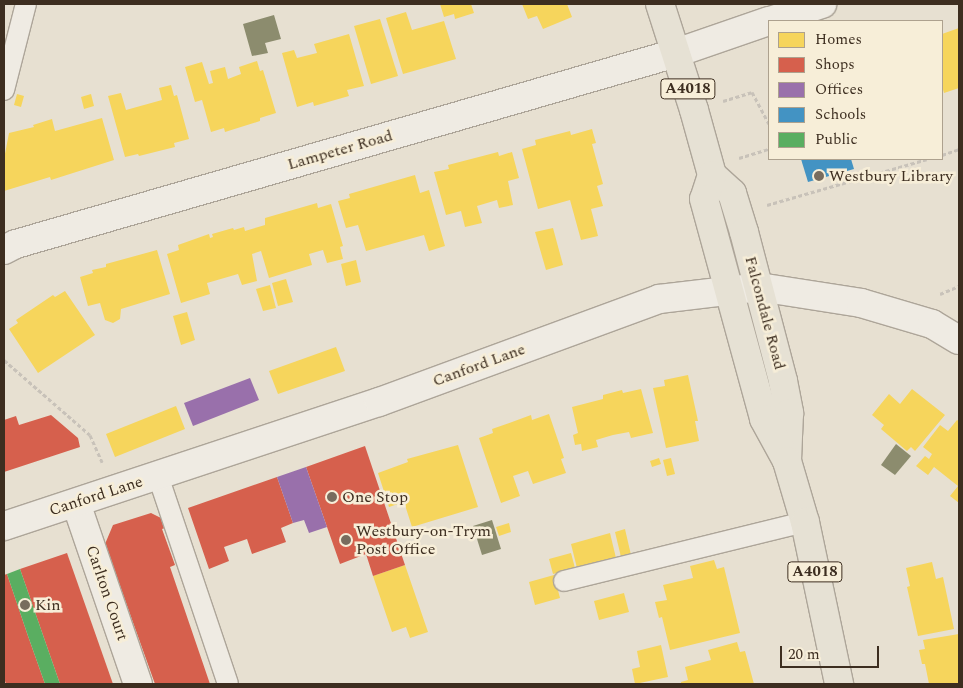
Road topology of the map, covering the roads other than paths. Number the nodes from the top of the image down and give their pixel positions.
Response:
1 (26, 4) edge
2 (660, 4) edge
3 (822, 4) edge
4 (772, 20) edge
5 (768, 21) edge
6 (676, 53) junction
7 (4, 90) edge
8 (712, 175) junction
9 (4, 250) edge
10 (759, 287) junction
11 (728, 290) junction
12 (959, 340) edge
13 (787, 461) junction
14 (158, 476) junction
15 (76, 503) junction
16 (805, 522) junction
17 (4, 526) edge
18 (564, 581) dead end
19 (138, 684) edge
20 (228, 684) edge
21 (839, 684) edge

1 - 7 lane
2 - 6 main road, A4018
3 - 4 street, Lampeter Road
5 - 6 street, Lampeter Road
6 - 8 main road, A4018
6 - 9 street, Lampeter Road
8 - 10 main road, Falcondale Road / A4018
8 - 11 main road, Falcondale Road / A4018
10 - 11 street, Canford Lane
10 - 12 street, Canford Lane
10 - 13 main road, Falcondale Road / A4018
11 - 13 main road, Falcondale Road / A4018
11 - 14 street, Canford Lane
13 - 16 main road, Falcondale Road / A4018
14 - 15 street, Canford Lane
14 - 20 lane
15 - 17 street, Canford Lane
15 - 19 street, Carlton Court
16 - 18 lane
16 - 21 main road, Falcondale Road / A4018

